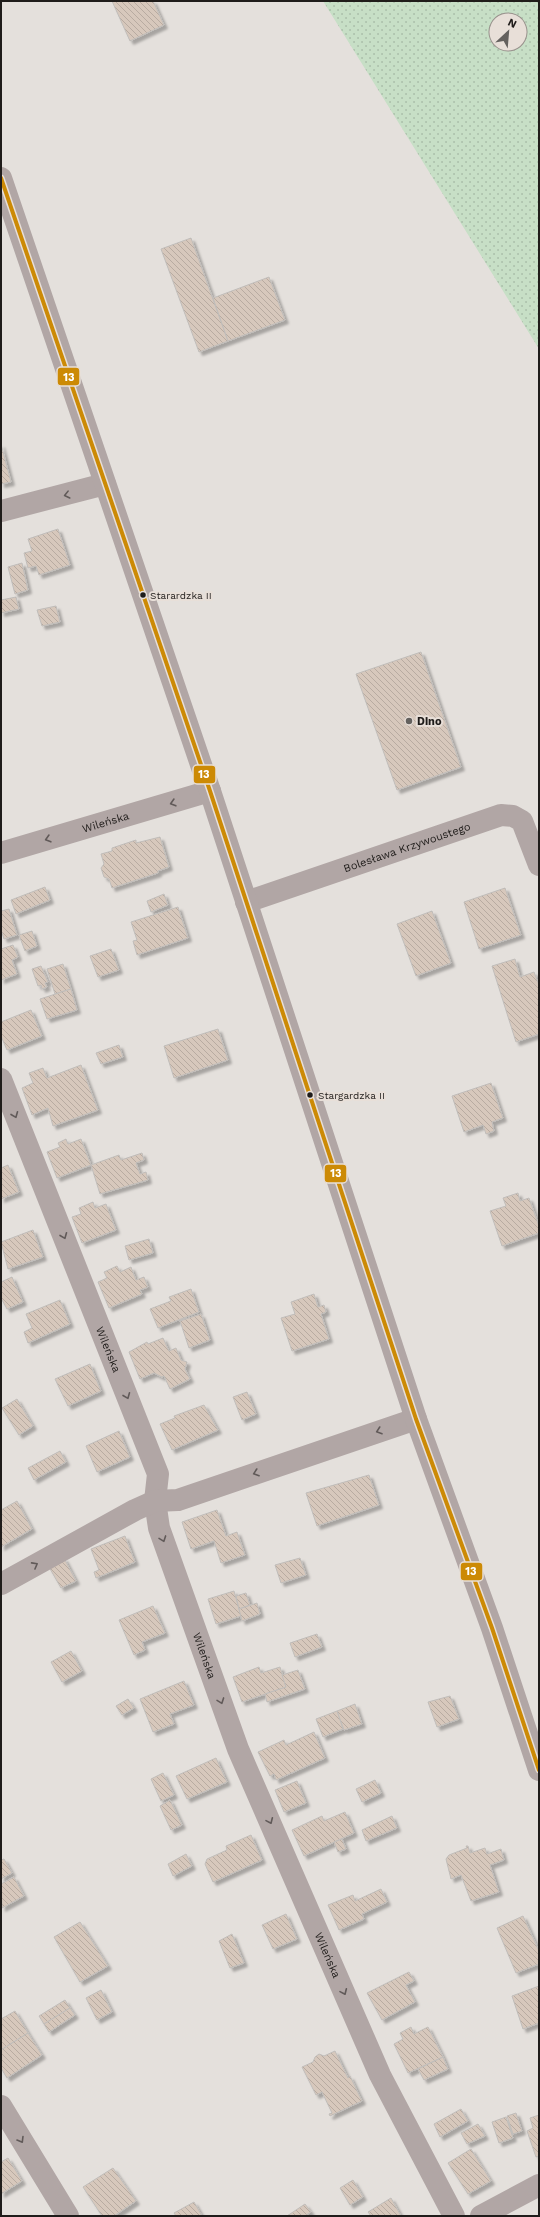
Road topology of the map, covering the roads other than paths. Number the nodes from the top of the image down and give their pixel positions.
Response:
1 (1, 178) edge
2 (105, 484) junction
3 (1, 512) edge
4 (210, 791) junction
5 (1, 853) edge
6 (539, 865) edge
7 (246, 902) junction
8 (1, 1079) edge
9 (416, 1419) junction
10 (155, 1501) junction
11 (1, 1584) edge
12 (539, 1770) edge
13 (1, 2106) edge
14 (539, 2185) edge
15 (68, 2216) edge
16 (454, 2216) edge
17 (481, 2216) edge

1 - 2 street
2 -> 3 street
2 - 4 street
4 -> 5 street, Wileńska
4 - 7 street
6 - 7 street, Bolesława Krzywoustego
7 - 9 street
8 -> 10 street, Wileńska
9 -> 10 street
9 - 12 street
11 -> 10 street
10 -> 16 street, Wileńska
13 -> 15 street
14 - 17 street

